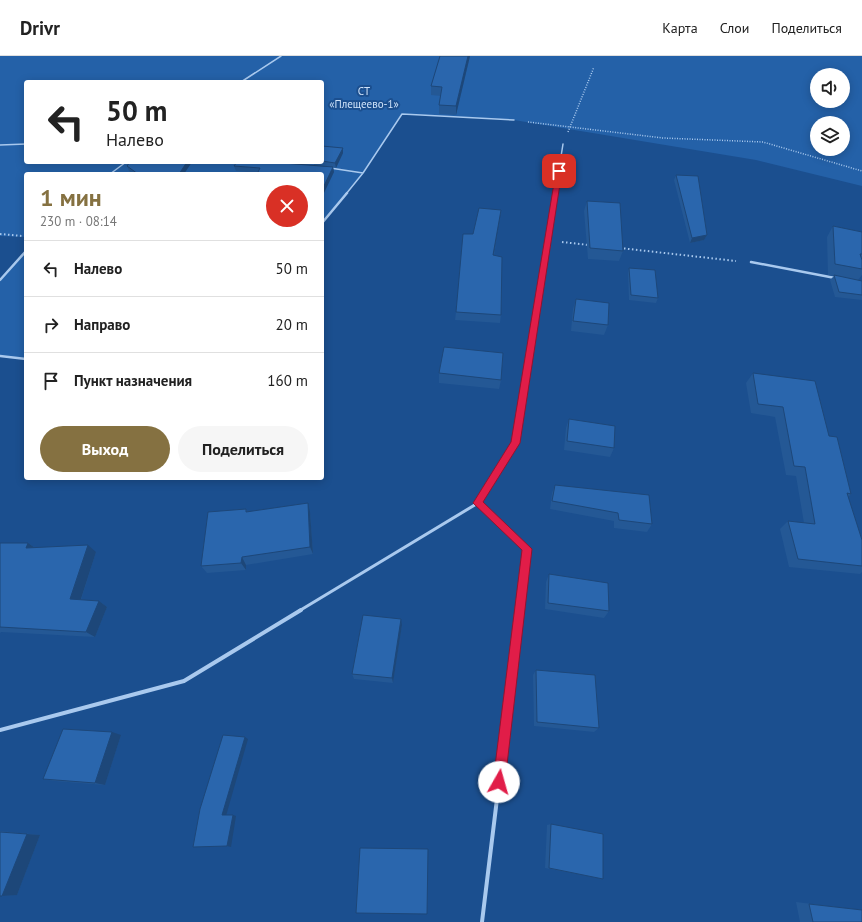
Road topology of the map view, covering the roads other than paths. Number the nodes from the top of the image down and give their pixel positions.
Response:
1 (281, 56) edge
2 (244, 80) edge
3 (514, 120) road end
4 (24, 144) edge
5 (563, 144) road end
6 (0, 145) edge
7 (123, 164) edge
8 (325, 168) edge
9 (113, 172) edge
10 (363, 174) junction
11 (324, 221) edge
12 (24, 253) edge
13 (751, 262) road end
14 (840, 279) edge
15 (0, 280) edge
16 (0, 356) edge
17 (24, 358) edge
18 (478, 503) junction
19 (0, 730) edge
20 (482, 922) edge

1 - 2 lane
3 - 10 lane
4 - 6 lane
5 - 18 lane
7 - 9 lane
8 - 10 lane
10 - 11 lane
12 - 15 lane
13 - 14 lane
16 - 17 lane
18 - 19 lane
18 - 20 lane

